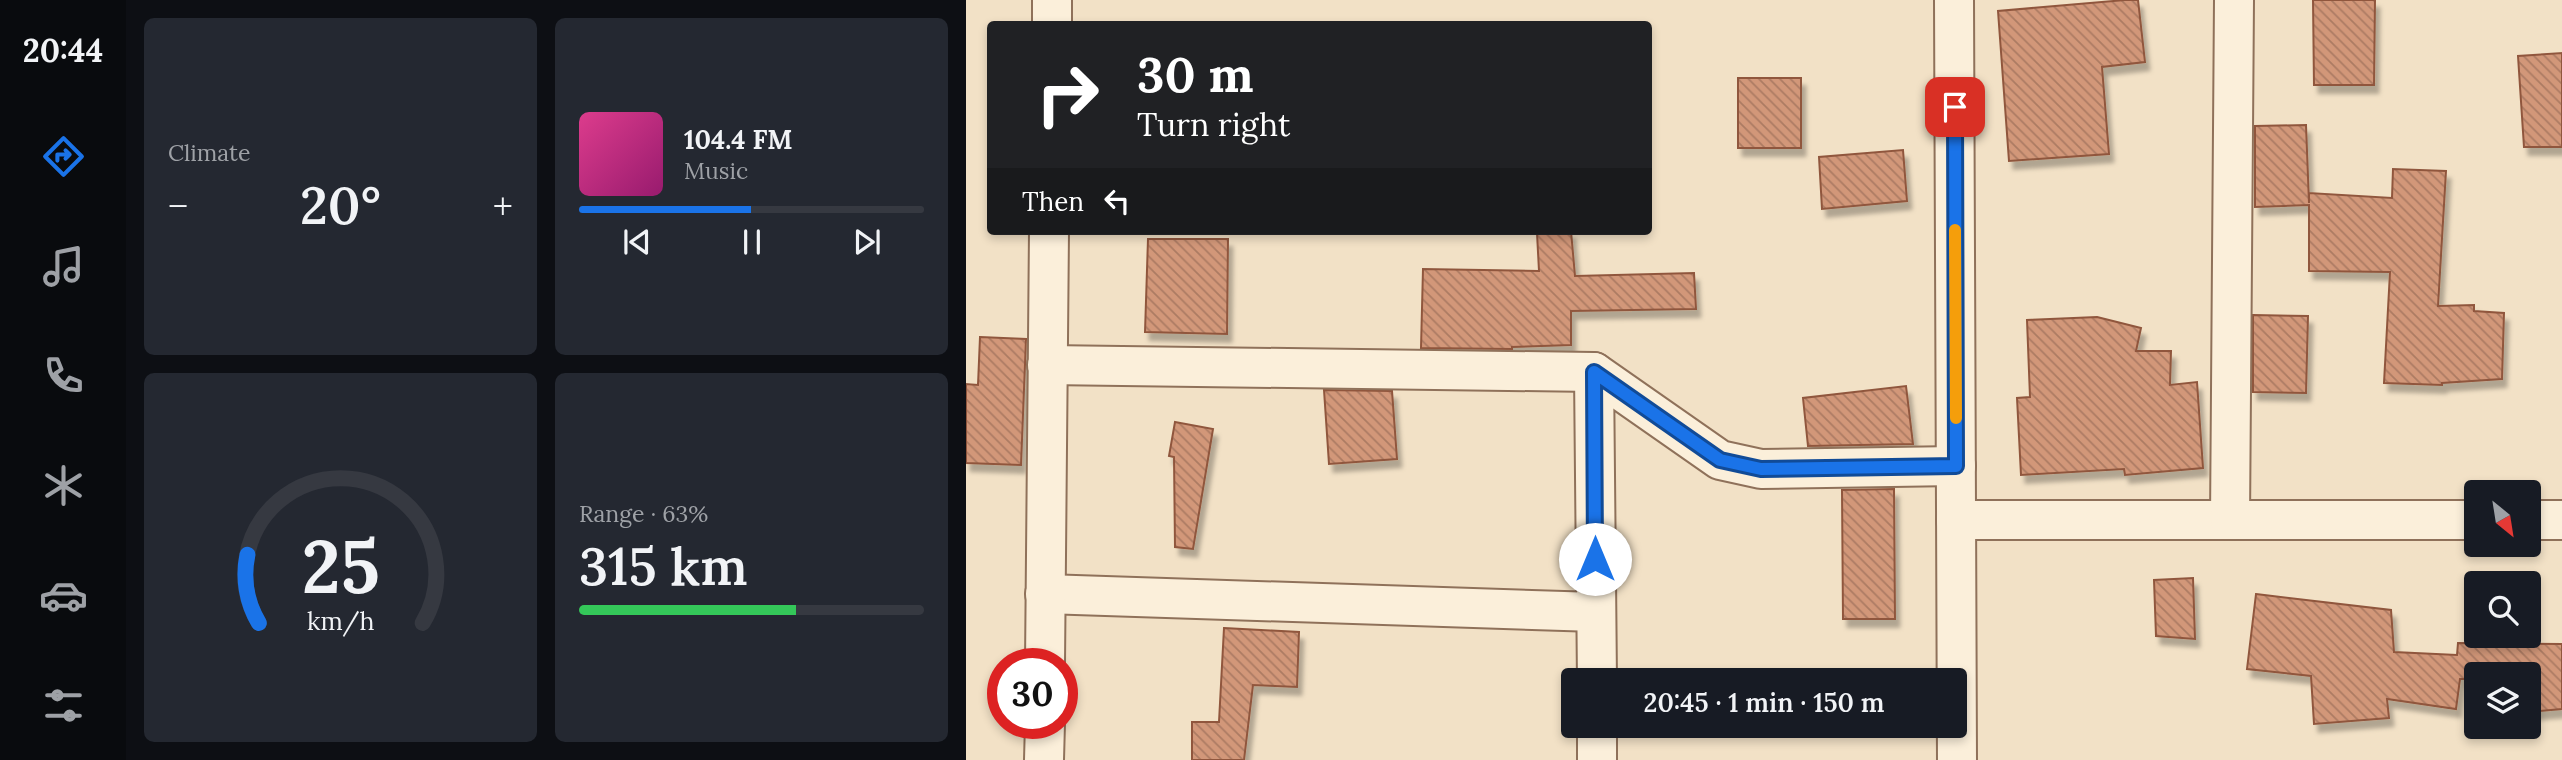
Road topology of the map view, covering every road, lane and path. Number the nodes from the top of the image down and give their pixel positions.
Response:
1 (1052, 0) edge
2 (1954, 0) edge
3 (2234, 0) edge
4 (1052, 21) edge
5 (1049, 235) edge
6 (1047, 365) junction
7 (1594, 372) junction
8 (1956, 466) junction
9 (1956, 520) junction
10 (2230, 520) junction
11 (2464, 520) edge
12 (2541, 520) edge
13 (2562, 520) edge
14 (1045, 594) junction
15 (1596, 612) junction
16 (1045, 648) edge
17 (1597, 668) edge
18 (1956, 668) edge
19 (1597, 738) edge
20 (1957, 738) edge
21 (1045, 739) edge
22 (1044, 760) edge
23 (1597, 760) edge
24 (1957, 760) edge

1 - 4 street
2 - 8 street
3 - 10 street
5 - 6 street
6 - 7 street
6 - 14 street
7 - 8 street
7 - 15 street
8 - 9 street
9 - 10 street
9 - 18 street
10 - 11 street
12 - 13 street
14 - 15 street
14 - 16 street
15 - 17 street
19 - 23 street
20 - 24 street
21 - 22 street

